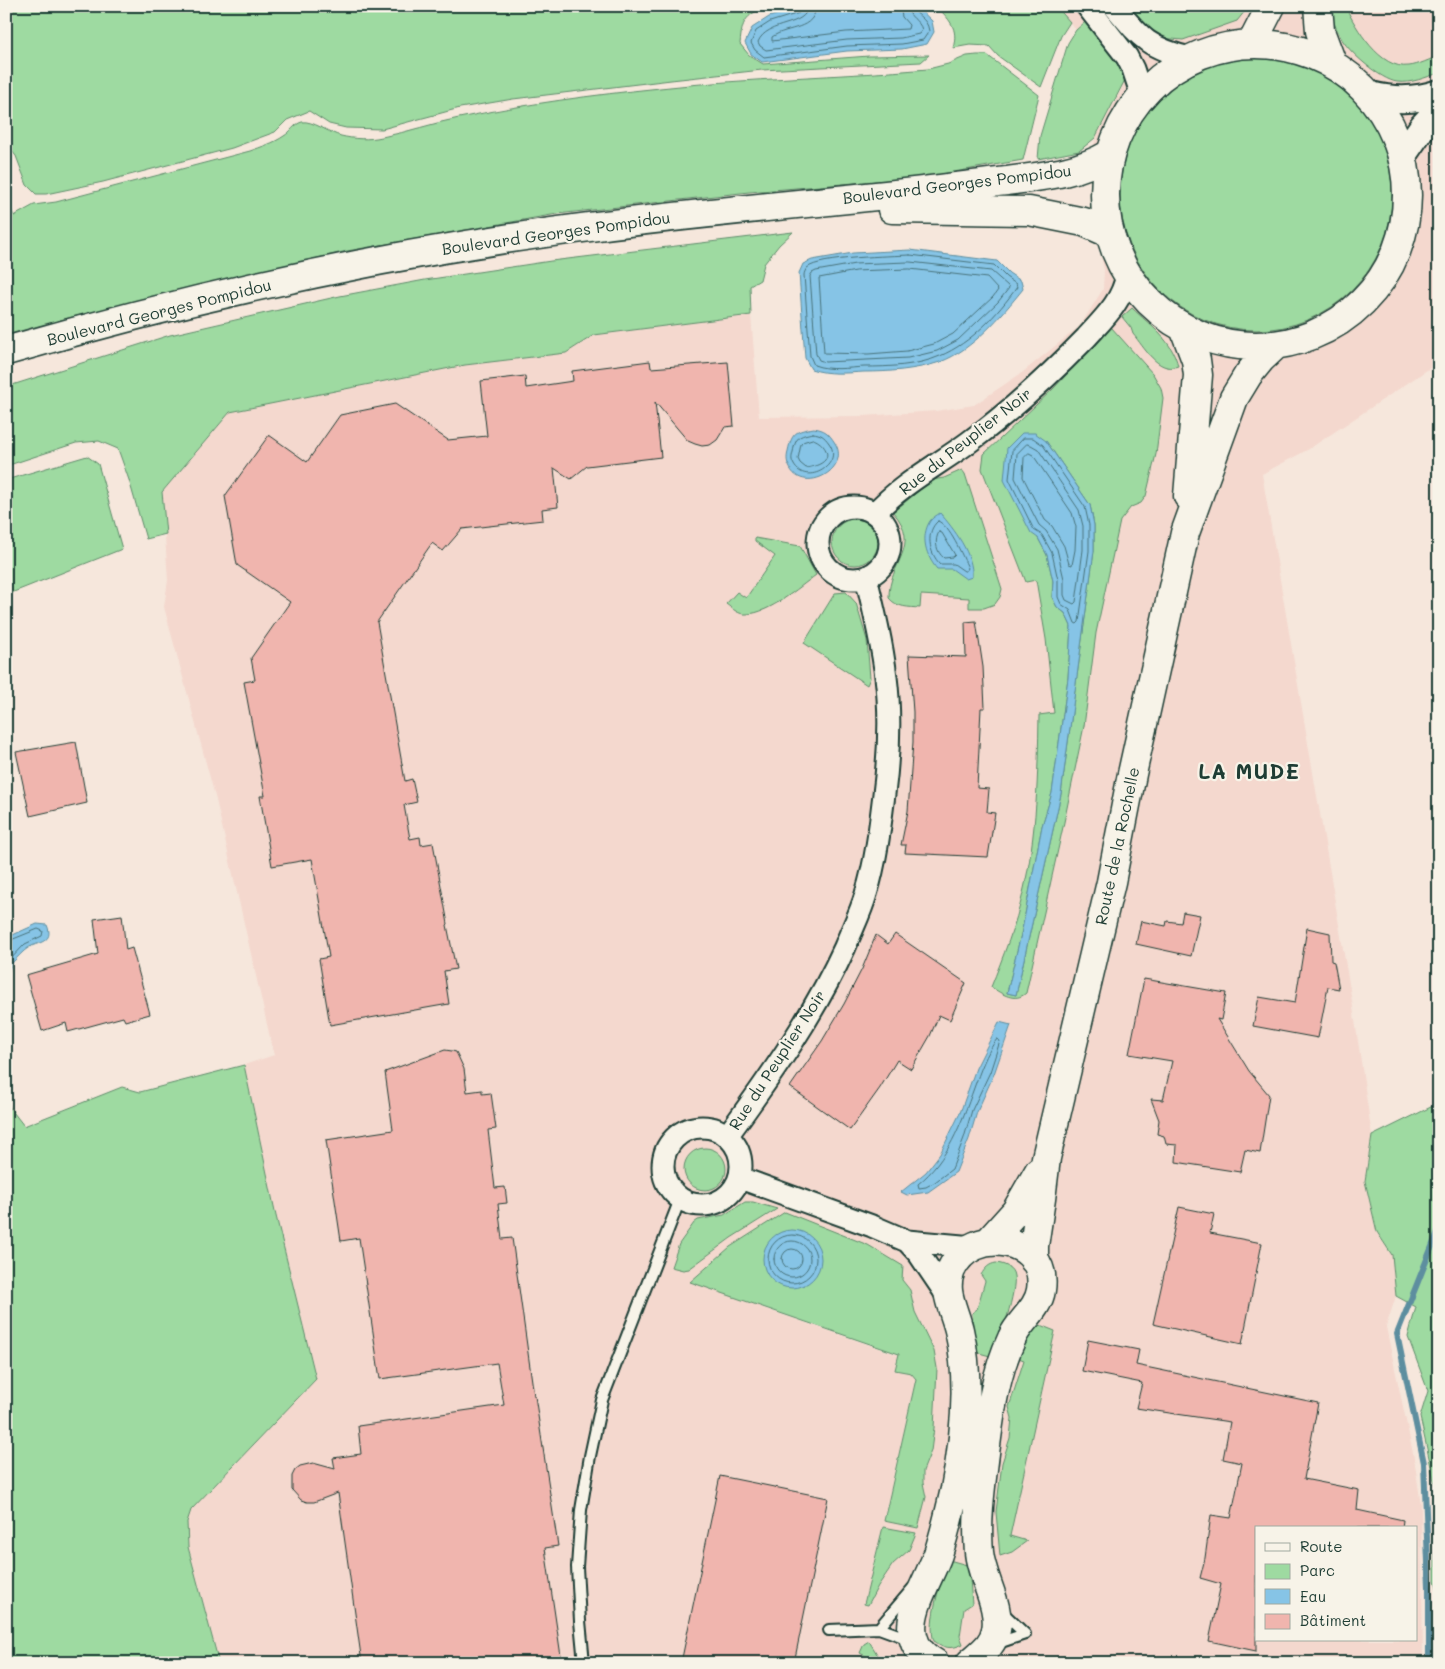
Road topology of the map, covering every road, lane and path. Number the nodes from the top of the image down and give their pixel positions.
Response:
1 (1087, 6) edge
2 (1114, 6) edge
3 (1271, 6) edge
4 (1318, 6) edge
5 (1252, 43) junction
6 (1190, 58) junction
7 (1332, 63) junction
8 (1439, 93) edge
9 (1371, 95) junction
10 (1142, 96) junction
11 (1439, 109) edge
12 (1110, 154) junction
13 (1403, 155) junction
14 (1109, 233) junction
15 (1127, 275) junction
16 (1184, 328) junction
17 (1276, 345) junction
18 (6, 351) edge
19 (6, 366) edge
20 (875, 513) junction
21 (1185, 533) junction
22 (866, 577) junction
23 (727, 1136) junction
24 (1046, 1158) junction
25 (740, 1178) junction
26 (683, 1201) junction
27 (907, 1241) junction
28 (981, 1244) junction
29 (1034, 1260) junction
30 (948, 1297) junction
31 (934, 1565) junction
32 (879, 1628) junction
33 (829, 1630) dead end
34 (924, 1655) edge
35 (975, 1658) edge
36 (584, 1663) edge

1 - 10 street
2 - 6 street
3 - 5 main road
4 - 7 main road
5 - 6 main road
5 - 7 main road
6 - 10 main road
7 - 9 main road
8 - 9 street
9 - 13 main road
10 - 12 main road
11 - 13 street
12 - 14 main road
12 - 18 main road, Boulevard Georges Pompidou
13 - 17 main road
14 - 15 main road
14 - 19 main road, Boulevard Georges Pompidou
15 - 16 main road
15 - 20 street, Rue du Peuplier Noir
16 - 17 main road
16 - 21 main road, Route de la Rochelle
17 - 21 main road, Route de la Rochelle
20 - 22 street
20 - 22 street
21 - 24 main road, Route de la Rochelle
22 - 23 street, Rue du Peuplier Noir
23 - 25 street
23 - 26 street
24 - 28 main road, Route de la Rochelle
24 - 29 main road, Route de la Rochelle
25 - 26 street
25 - 27 street
26 - 36 lane
27 - 28 street
27 - 30 street
28 - 29 main road
28 - 30 main road, Route de la Rochelle
29 - 35 main road, Route de la Rochelle
30 - 31 main road, Route de la Rochelle
31 - 32 lane
31 - 34 main road, Route de la Rochelle
32 - 33 lane
32 - 34 lane

